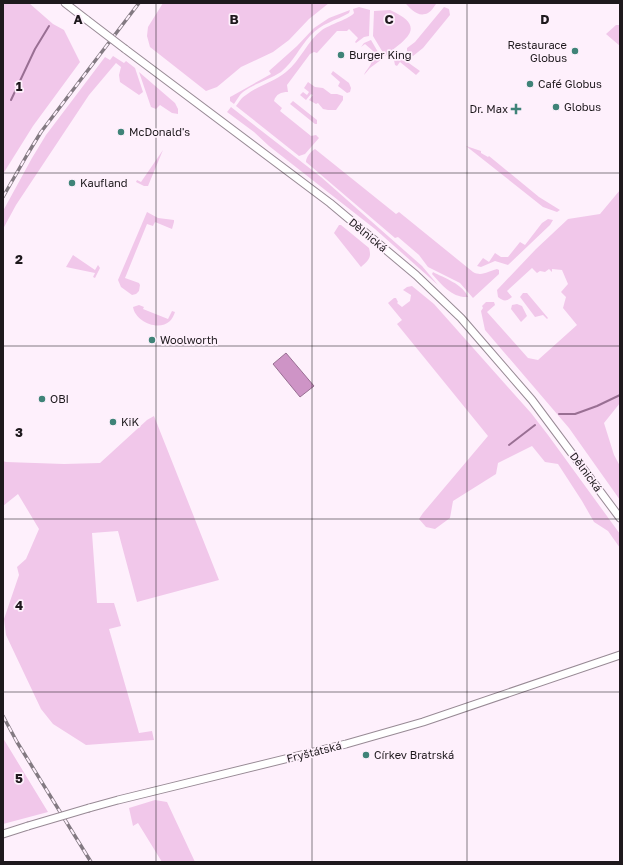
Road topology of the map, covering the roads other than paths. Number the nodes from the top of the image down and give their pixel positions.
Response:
1 (65, 3) edge
2 (620, 518) edge
3 (620, 655) edge
4 (3, 834) edge

1 - 2 street, Dělnická, bridge
3 - 4 street, Fryštátská, bridge

